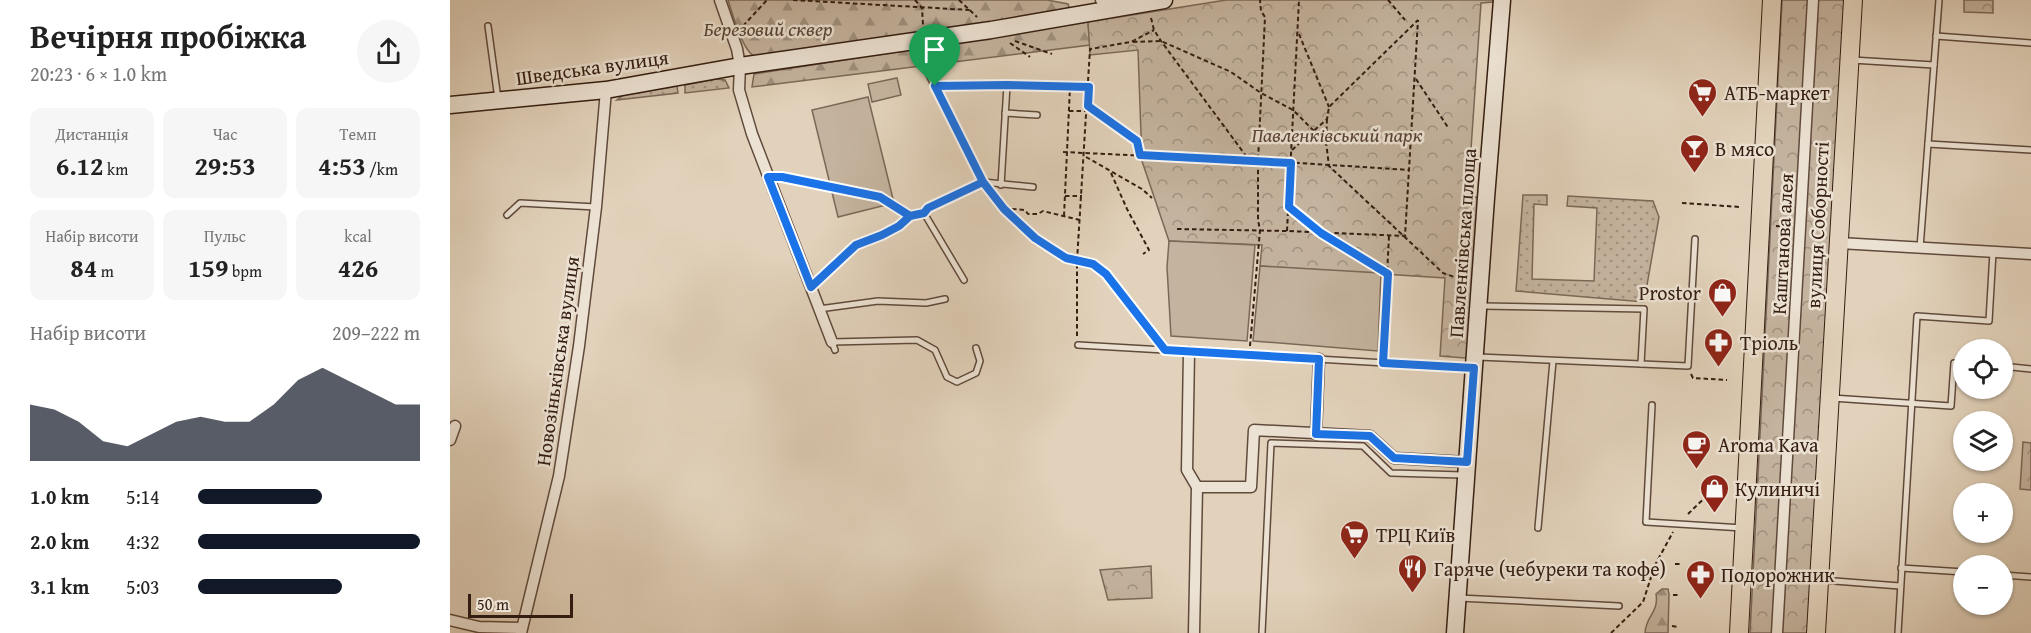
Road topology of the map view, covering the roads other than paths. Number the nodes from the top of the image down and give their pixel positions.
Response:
1 (720, 0) edge
2 (1101, 0) edge
3 (1164, 0) edge
4 (1502, 0) edge
5 (1772, 0) edge
6 (1814, 0) edge
7 (1853, 0) edge
8 (1939, 0) edge
9 (1129, 4) junction
10 (488, 26) dead end
11 (1936, 36) junction
12 (924, 40) junction
13 (2031, 43) edge
14 (1849, 60) junction
15 (1934, 65) junction
16 (740, 66) junction
17 (935, 86) junction
18 (606, 90) junction
19 (498, 101) junction
20 (450, 105) edge
21 (1005, 113) junction
22 (1037, 115) dead end
23 (1928, 144) junction
24 (2031, 150) edge
25 (983, 182) junction
26 (1001, 184) junction
27 (1034, 187) dead end
28 (596, 207) junction
29 (1004, 209) road end
30 (507, 215) dead end
31 (1695, 239) dead end
32 (1839, 243) junction
33 (1920, 248) junction
34 (1993, 252) junction
35 (2031, 254) edge
36 (964, 280) dead end
37 (945, 299) dead end
38 (1479, 306) junction
39 (819, 309) junction
40 (1078, 345) road end
41 (833, 346) joint
42 (976, 348) dead end
43 (1189, 352) junction
44 (1319, 359) junction
45 (1554, 361) junction
46 (1474, 362) junction
47 (1641, 364) junction
48 (2013, 367) edge
49 (2031, 369) edge
50 (1953, 377) edge
51 (1830, 397) junction
52 (1911, 403) junction
53 (1652, 405) dead end
54 (455, 426) dead end
55 (1316, 434) junction
56 (450, 440) edge
57 (1466, 469) junction
58 (1197, 487) junction
59 (1538, 528) dead end
60 (1744, 528) junction
61 (1901, 568) junction
62 (1953, 571) edge
63 (2013, 576) edge
64 (2031, 577) edge
65 (1819, 580) junction
66 (1900, 586) junction
67 (1457, 598) junction
68 (1619, 606) dead end
69 (450, 620) edge
70 (522, 630) edge
71 (1194, 633) edge
72 (1262, 633) edge
73 (1455, 633) edge
74 (1738, 633) edge
75 (1778, 633) edge
76 (1816, 633) edge
77 (1898, 633) edge

1 - 16 street
2 - 9 street, Шведська вулиця
3 - 9 street, Шведська вулиця
4 - 38 street, Павленківська площа
5 - 60 main road
6 - 75 street, Каштанова алея
7 - 14 main road, вулиця Соборності
8 - 11 lane
9 - 12 street, Шведська вулиця
10 - 19 lane
11 - 13 lane
11 - 15 lane
12 - 16 street, Шведська вулиця
12 - 17 lane
14 - 15 lane
14 - 32 main road, вулиця Соборності
15 - 23 lane
16 - 18 street, Шведська вулиця
16 - 39 street
17 - 21 lane
17 - 25 lane
18 - 19 street, Шведська вулиця
18 - 28 street, Новозіньківська вулиця
19 - 20 street, Шведська вулиця
21 - 22 lane
21 - 26 lane
23 - 24 lane
23 - 33 lane
25 - 26 lane
25 - 29 lane
25 - 36 lane
26 - 27 lane
28 - 30 lane
28 - 70 street, Новозіньківська вулиця
31 - 47 lane
32 - 33 street
32 - 51 main road, вулиця Соборності
33 - 34 street
34 - 35 street
34 - 52 lane
37 - 39 lane
38 - 46 street, Павленківська площа
38 - 47 lane
39 - 41 street
40 - 43 lane
41 - 42 lane
43 - 44 lane
43 - 58 street
44 - 46 lane
44 - 55 street
45 - 46 lane
45 - 47 lane
45 - 59 lane
46 - 57 street, Павленківська площа
48 - 49 lane
50 - 52 lane
51 - 52 lane
51 - 65 main road, вулиця Соборності
52 - 61 lane
53 - 60 lane
54 - 56 street
55 - 57 street
55 - 58 street
57 - 67 street, Павленківська площа
57 - 72 lane
58 - 71 street
60 - 74 main road
61 - 62 lane
61 - 66 lane
63 - 64 lane
65 - 66 lane
65 - 76 main road, вулиця Соборності
66 - 77 lane
67 - 68 lane
67 - 73 street, Павленківська площа
69 - 70 street

